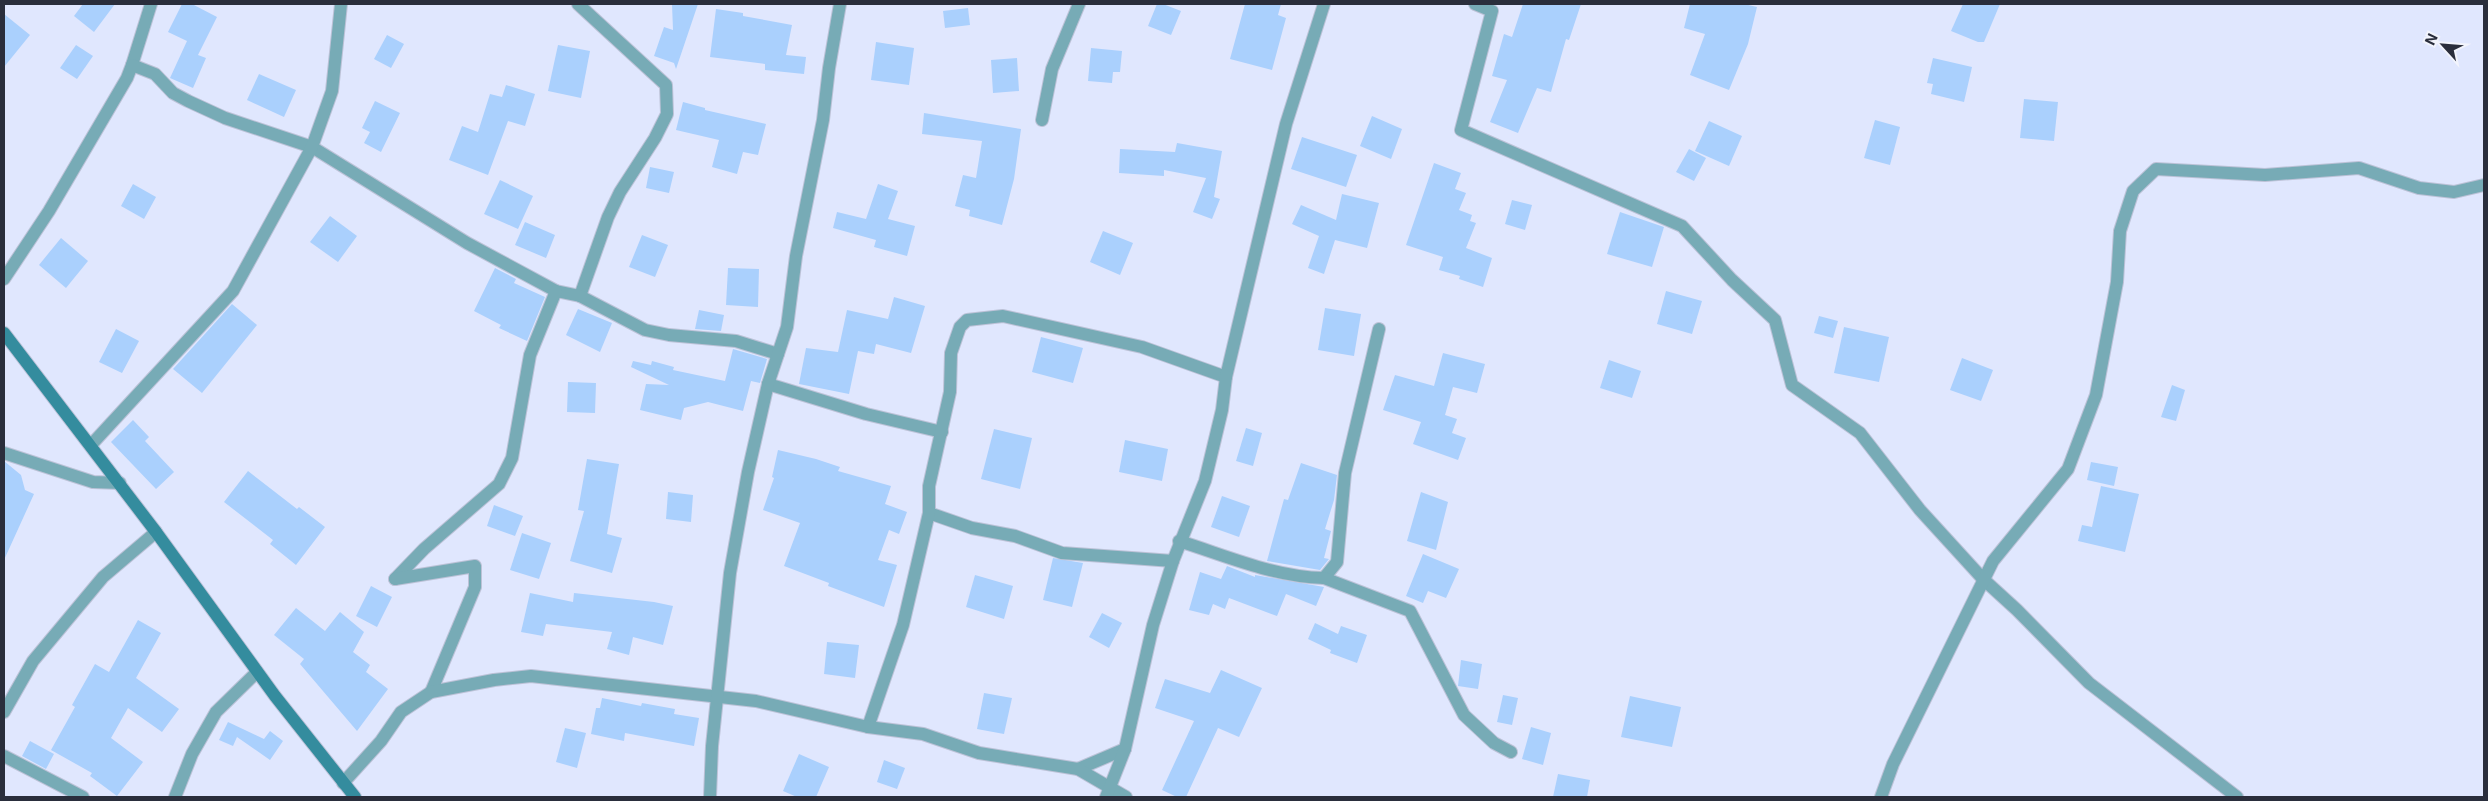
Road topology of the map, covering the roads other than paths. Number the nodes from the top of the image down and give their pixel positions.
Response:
1 (151, 4) edge
2 (341, 4) edge
3 (578, 4) edge
4 (840, 4) edge
5 (1079, 4) edge
6 (1324, 4) edge
7 (1475, 4) edge
8 (132, 65) junction
9 (1042, 120) dead end
10 (312, 147) junction
11 (2484, 185) edge
12 (4, 278) edge
13 (556, 291) junction
14 (580, 296) junction
15 (1379, 330) dead end
16 (4, 333) edge
17 (778, 354) junction
18 (1226, 376) junction
19 (768, 384) junction
20 (942, 432) junction
21 (91, 445) junction
22 (4, 453) edge
23 (120, 484) junction
24 (929, 513) junction
25 (156, 532) junction
26 (1179, 541) junction
27 (1173, 561) junction
28 (1324, 578) junction
29 (1983, 579) junction
30 (256, 672) junction
31 (431, 692) junction
32 (717, 697) junction
33 (4, 712) edge
34 (868, 727) junction
35 (1125, 749) junction
36 (1511, 752) dead end
37 (4, 756) edge
38 (1078, 769) junction
39 (343, 783) junction
40 (1108, 792) edge
41 (83, 797) edge
42 (175, 797) edge
43 (355, 797) edge
44 (710, 797) edge
45 (1126, 797) edge
46 (1881, 797) edge
47 (2237, 797) edge

1 - 8 street
2 - 10 street
3 - 14 street
4 - 17 street
5 - 9 street
6 - 18 street
7 - 29 street
8 - 10 street
8 - 12 street
10 - 13 street
10 - 21 street
11 - 29 street
13 - 14 street
13 - 31 street
14 - 17 street
15 - 28 street
16 - 21 main road
17 - 19 street
18 - 20 street
18 - 26 street
19 - 20 street
19 - 32 street
20 - 24 street
21 - 23 main road
22 - 23 street
23 - 25 main road
24 - 27 street
24 - 34 street
25 - 30 main road
25 - 33 street
26 - 27 street
26 - 28 street
27 - 35 street
28 - 36 street
29 - 46 street
29 - 47 street
30 - 39 main road
30 - 42 street
31 - 32 street
31 - 39 street
32 - 34 street
32 - 44 street
34 - 38 street
35 - 38 street
35 - 40 street
37 - 41 street
38 - 40 street
39 - 43 main road
40 - 45 street

